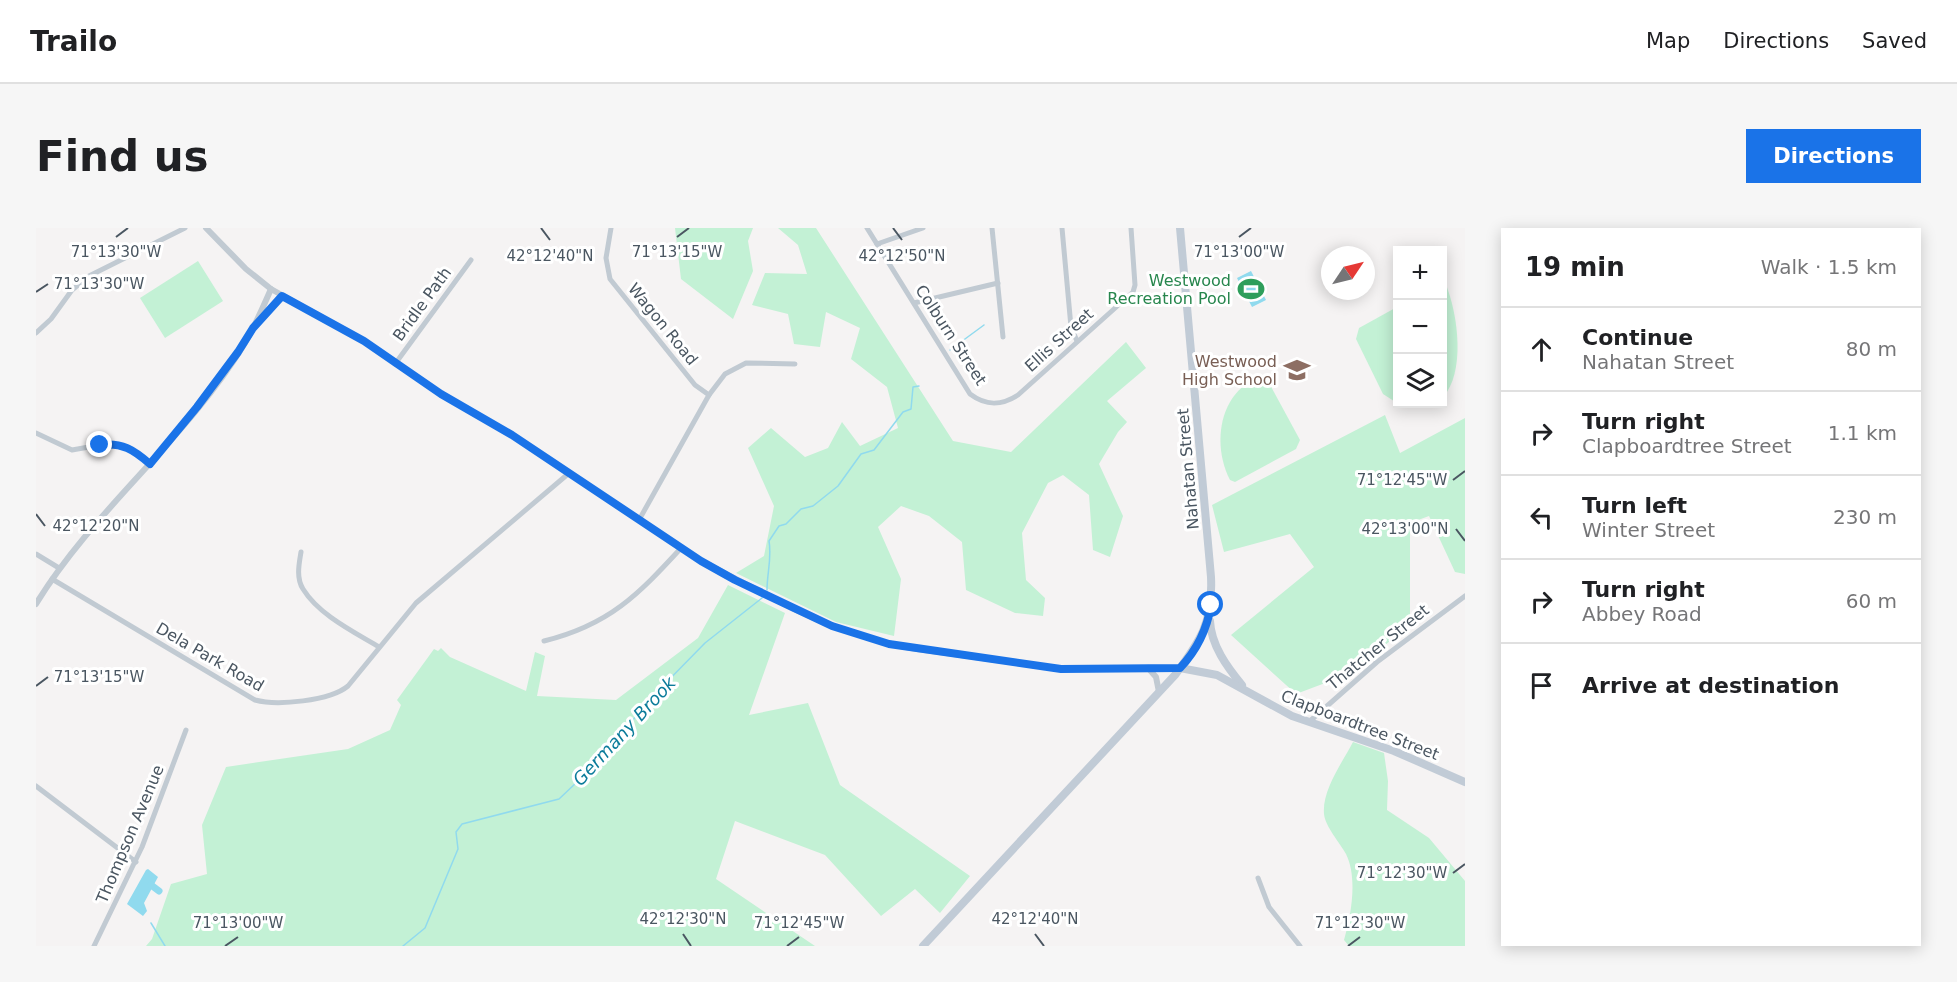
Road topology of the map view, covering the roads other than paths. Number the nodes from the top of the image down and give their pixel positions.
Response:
1 (185, 228) edge
2 (206, 228) edge
3 (611, 228) edge
4 (867, 228) edge
5 (923, 228) edge
6 (992, 228) edge
7 (1062, 228) edge
8 (1131, 228) edge
9 (1180, 228) edge
10 (877, 244) junction
11 (471, 260) dead end
12 (998, 283) junction
13 (271, 289) junction
14 (282, 296) junction
15 (914, 303) junction
16 (253, 328) junction
17 (36, 333) edge
18 (1003, 337) dead end
19 (1077, 341) junction
20 (395, 364) junction
21 (795, 364) dead end
22 (709, 395) junction
23 (1008, 402) joint
24 (36, 433) edge
25 (150, 464) junction
26 (568, 474) junction
27 (639, 520) junction
28 (682, 547) junction
29 (301, 552) dead end
30 (36, 554) edge
31 (59, 568) junction
32 (52, 579) junction
33 (1465, 596) edge
34 (36, 604) edge
35 (1210, 614) junction
36 (544, 641) dead end
37 (379, 647) junction
38 (1147, 668) junction
39 (1180, 668) junction
40 (1246, 690) junction
41 (1159, 692) junction
42 (1310, 720) junction
43 (186, 730) dead end
44 (1465, 782) edge
45 (36, 786) edge
46 (136, 862) junction
47 (1258, 879) dead end
48 (94, 946) edge
49 (923, 946) edge
50 (1300, 946) edge

1 - 17 street
2 - 13 street, Clapboardtree Street
3 - 22 street, Wagon Road
4 - 10 street, Colburn Street
5 - 10 street
6 - 12 street
7 - 19 street
8 - 19 street, Ellis Street
9 - 35 main road, Nahatan Street
10 - 15 street, Colburn Street
11 - 20 street, Bridle Path
12 - 15 street
12 - 18 street
13 - 14 street, Clapboardtree Street
13 - 16 street
14 - 16 street
14 - 20 street, Clapboardtree Street
15 - 23 street, Colburn Street
16 - 25 street
19 - 23 street, Ellis Street
20 - 26 street, Clapboardtree Street
21 - 22 street
22 - 27 street
24 - 25 street
25 - 31 street
26 - 27 street, Clapboardtree Street
26 - 37 street, Dela Park Road
27 - 28 street, Clapboardtree Street
28 - 36 street
28 - 38 street, Clapboardtree Street
29 - 37 street
30 - 31 street
31 - 32 street
32 - 34 street
32 - 37 street, Dela Park Road
33 - 42 street, Thatcher Street
35 - 39 main road, Nahatan Street
35 - 40 main road, Clapboardtree Street
38 - 39 street, Clapboardtree Street
38 - 41 street
39 - 40 main road, Clapboardtree Street
39 - 41 main road, Nahatan Street
40 - 42 main road, Clapboardtree Street
41 - 49 main road, Nahatan Street
42 - 44 main road, Clapboardtree Street
43 - 46 street, Thompson Avenue
45 - 46 street
46 - 48 street, Thompson Avenue
47 - 50 street

